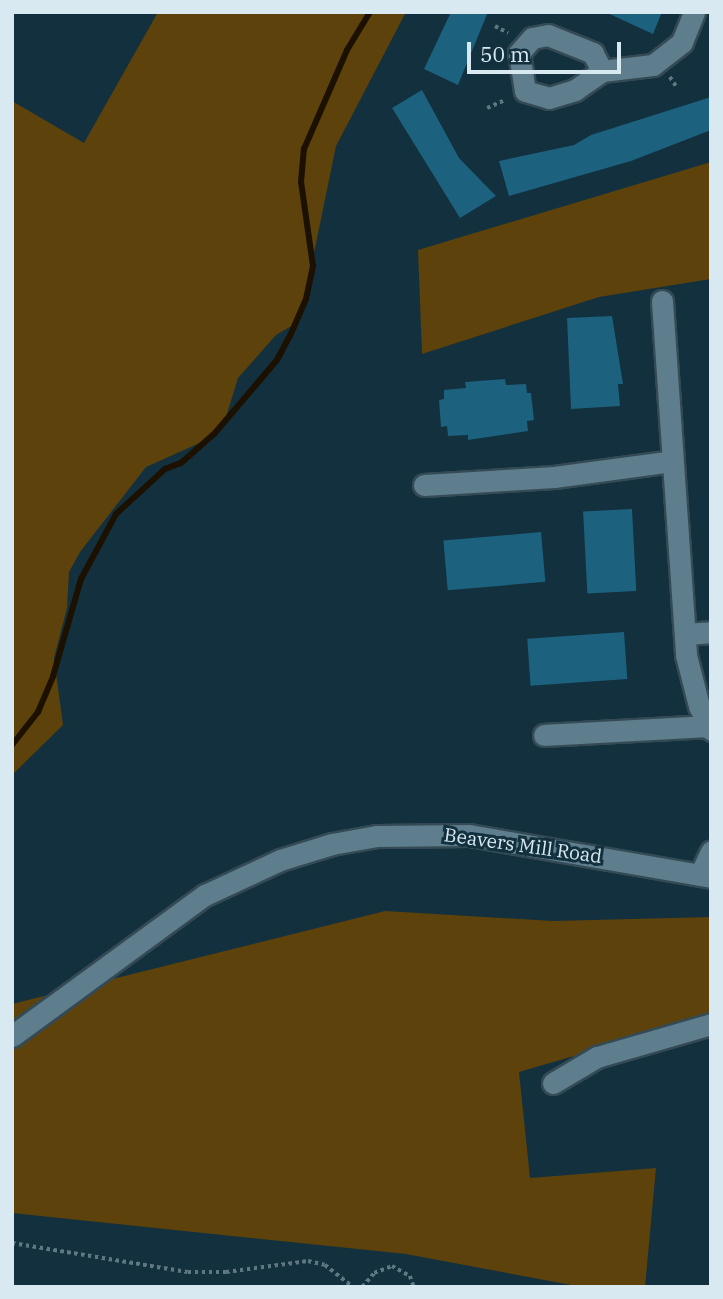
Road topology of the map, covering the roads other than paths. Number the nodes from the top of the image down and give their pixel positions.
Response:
1 (694, 12) edge
2 (603, 71) dead end
3 (662, 301) dead end
4 (672, 461) junction
5 (424, 485) dead end
6 (711, 632) edge
7 (685, 634) junction
8 (709, 728) edge
9 (544, 735) dead end
10 (711, 851) edge
11 (705, 876) edge
12 (711, 1024) edge
13 (12, 1036) edge
14 (553, 1083) dead end

1 - 2 street
3 - 4 street
4 - 5 street
4 - 7 street
6 - 7 street
7 - 8 street
8 - 9 street
10 - 11 street
11 - 13 street, Beavers Mill Road
12 - 14 street

